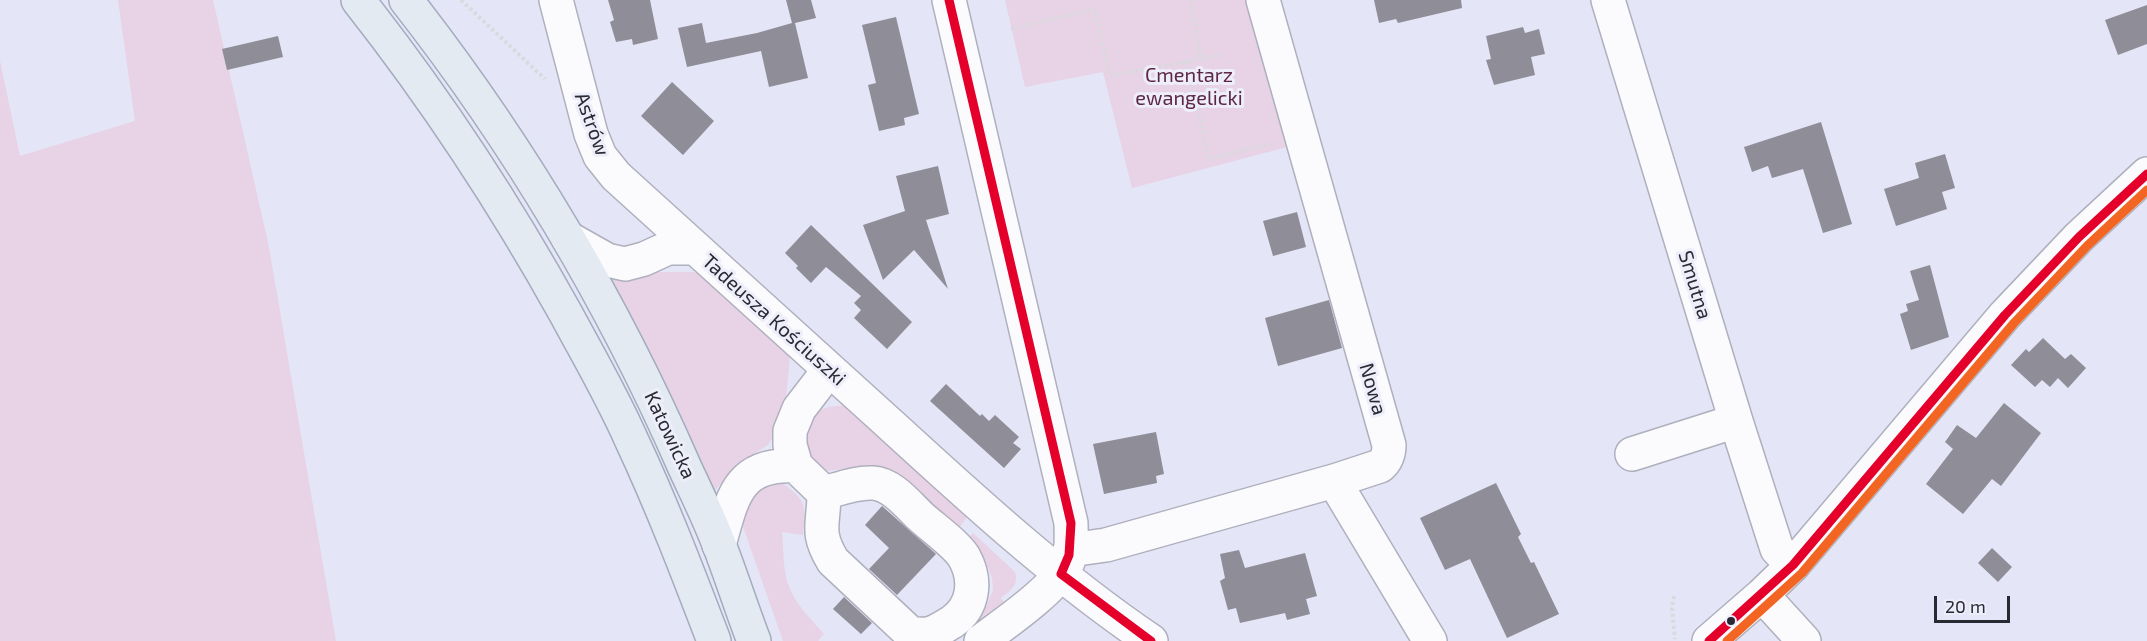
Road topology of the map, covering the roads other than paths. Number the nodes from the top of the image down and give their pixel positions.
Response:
1 (358, 0) edge
2 (406, 0) edge
3 (556, 0) edge
4 (949, 0) edge
5 (1263, 0) edge
6 (1608, 0) edge
7 (2147, 174) edge
8 (568, 238) junction
9 (695, 249) junction
10 (829, 370) junction
11 (1736, 421) junction
12 (1632, 454) dead end
13 (796, 466) junction
14 (1334, 481) junction
15 (824, 493) junction
16 (719, 545) junction
17 (1066, 562) junction
18 (1793, 565) junction
19 (1762, 595) junction
20 (714, 641) edge
21 (754, 641) edge
22 (981, 641) edge
23 (1151, 641) edge
24 (1430, 641) edge
25 (1709, 641) edge
26 (1804, 641) edge

1 - 20 main road, Katowicka
2 - 8 main road, Tadeusza Kościuszki
3 - 9 street, Astrów
4 - 17 street
5 - 14 street, Nowa
6 - 11 street, Smutna
7 - 18 street
8 - 9 street, Tadeusza Kościuszki
8 - 16 main road, Katowicka
9 - 10 street, Tadeusza Kościuszki
10 - 13 street
10 - 17 street, Tadeusza Kościuszki
11 - 12 street
11 - 18 street, Smutna
13 - 15 street
13 - 16 street
14 - 17 street, Nowa
14 - 24 street
15 - 15 street
16 - 21 main road, Katowicka
17 - 22 street
17 - 23 street, Tadeusza Kościuszki
18 - 19 street
19 - 25 street
19 - 26 street

